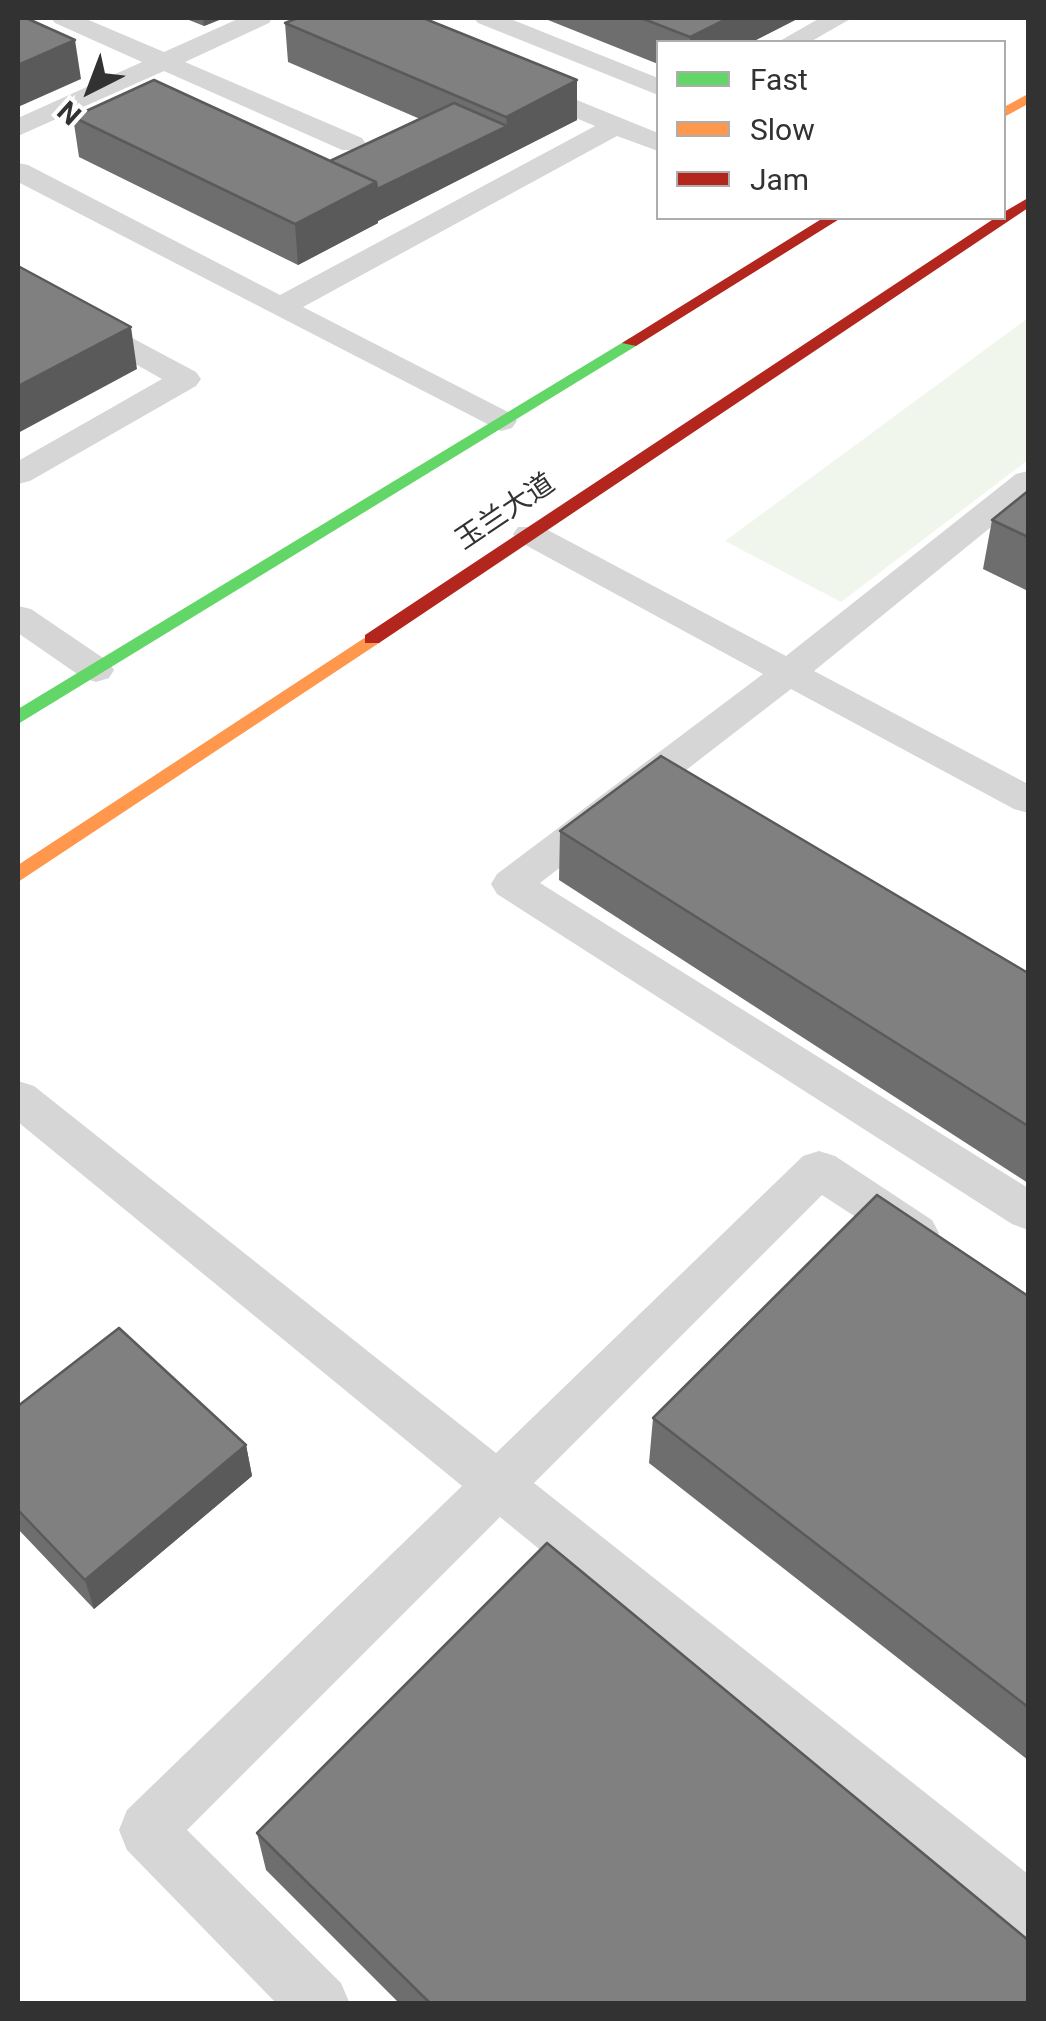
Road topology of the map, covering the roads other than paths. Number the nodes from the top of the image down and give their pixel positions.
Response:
1 (64, 18) edge
2 (260, 18) edge
3 (486, 18) edge
4 (839, 18) edge
5 (795, 40) edge
6 (163, 61) junction
7 (508, 79) edge
8 (656, 86) edge
9 (1028, 98) edge
10 (1006, 112) edge
11 (617, 126) junction
12 (18, 128) edge
13 (656, 142) edge
14 (352, 144) dead end
15 (18, 170) edge
16 (1028, 202) edge
17 (1006, 217) edge
18 (830, 220) edge
19 (1001, 220) edge
20 (18, 286) edge
21 (280, 307) junction
22 (501, 422) junction
23 (18, 474) edge
24 (1028, 481) edge
25 (530, 534) junction
26 (18, 617) edge
27 (96, 670) junction
28 (788, 673) junction
29 (18, 718) edge
30 (1028, 800) edge
31 (18, 875) edge
32 (18, 1098) edge
33 (1028, 1211) edge
34 (948, 1254) edge
35 (501, 1485) junction
36 (1028, 1911) edge
37 (320, 2004) edge

1 - 6 lane
2 - 6 lane
3 - 8 lane
4 - 5 lane
6 - 12 lane
6 - 14 lane
7 - 11 lane
9 - 10 main road
11 - 13 lane
11 - 21 lane
15 - 21 lane
16 - 17 main road, 玉兰大道
18 - 22 main road
19 - 25 main road, 玉兰大道
20 - 23 lane
21 - 22 lane
22 - 27 main road
24 - 28 lane
25 - 28 lane
25 - 31 main road, 玉兰大道
26 - 27 lane
27 - 29 main road
28 - 30 lane
28 - 33 lane
32 - 35 lane
34 - 35 lane
35 - 36 lane
35 - 37 lane

